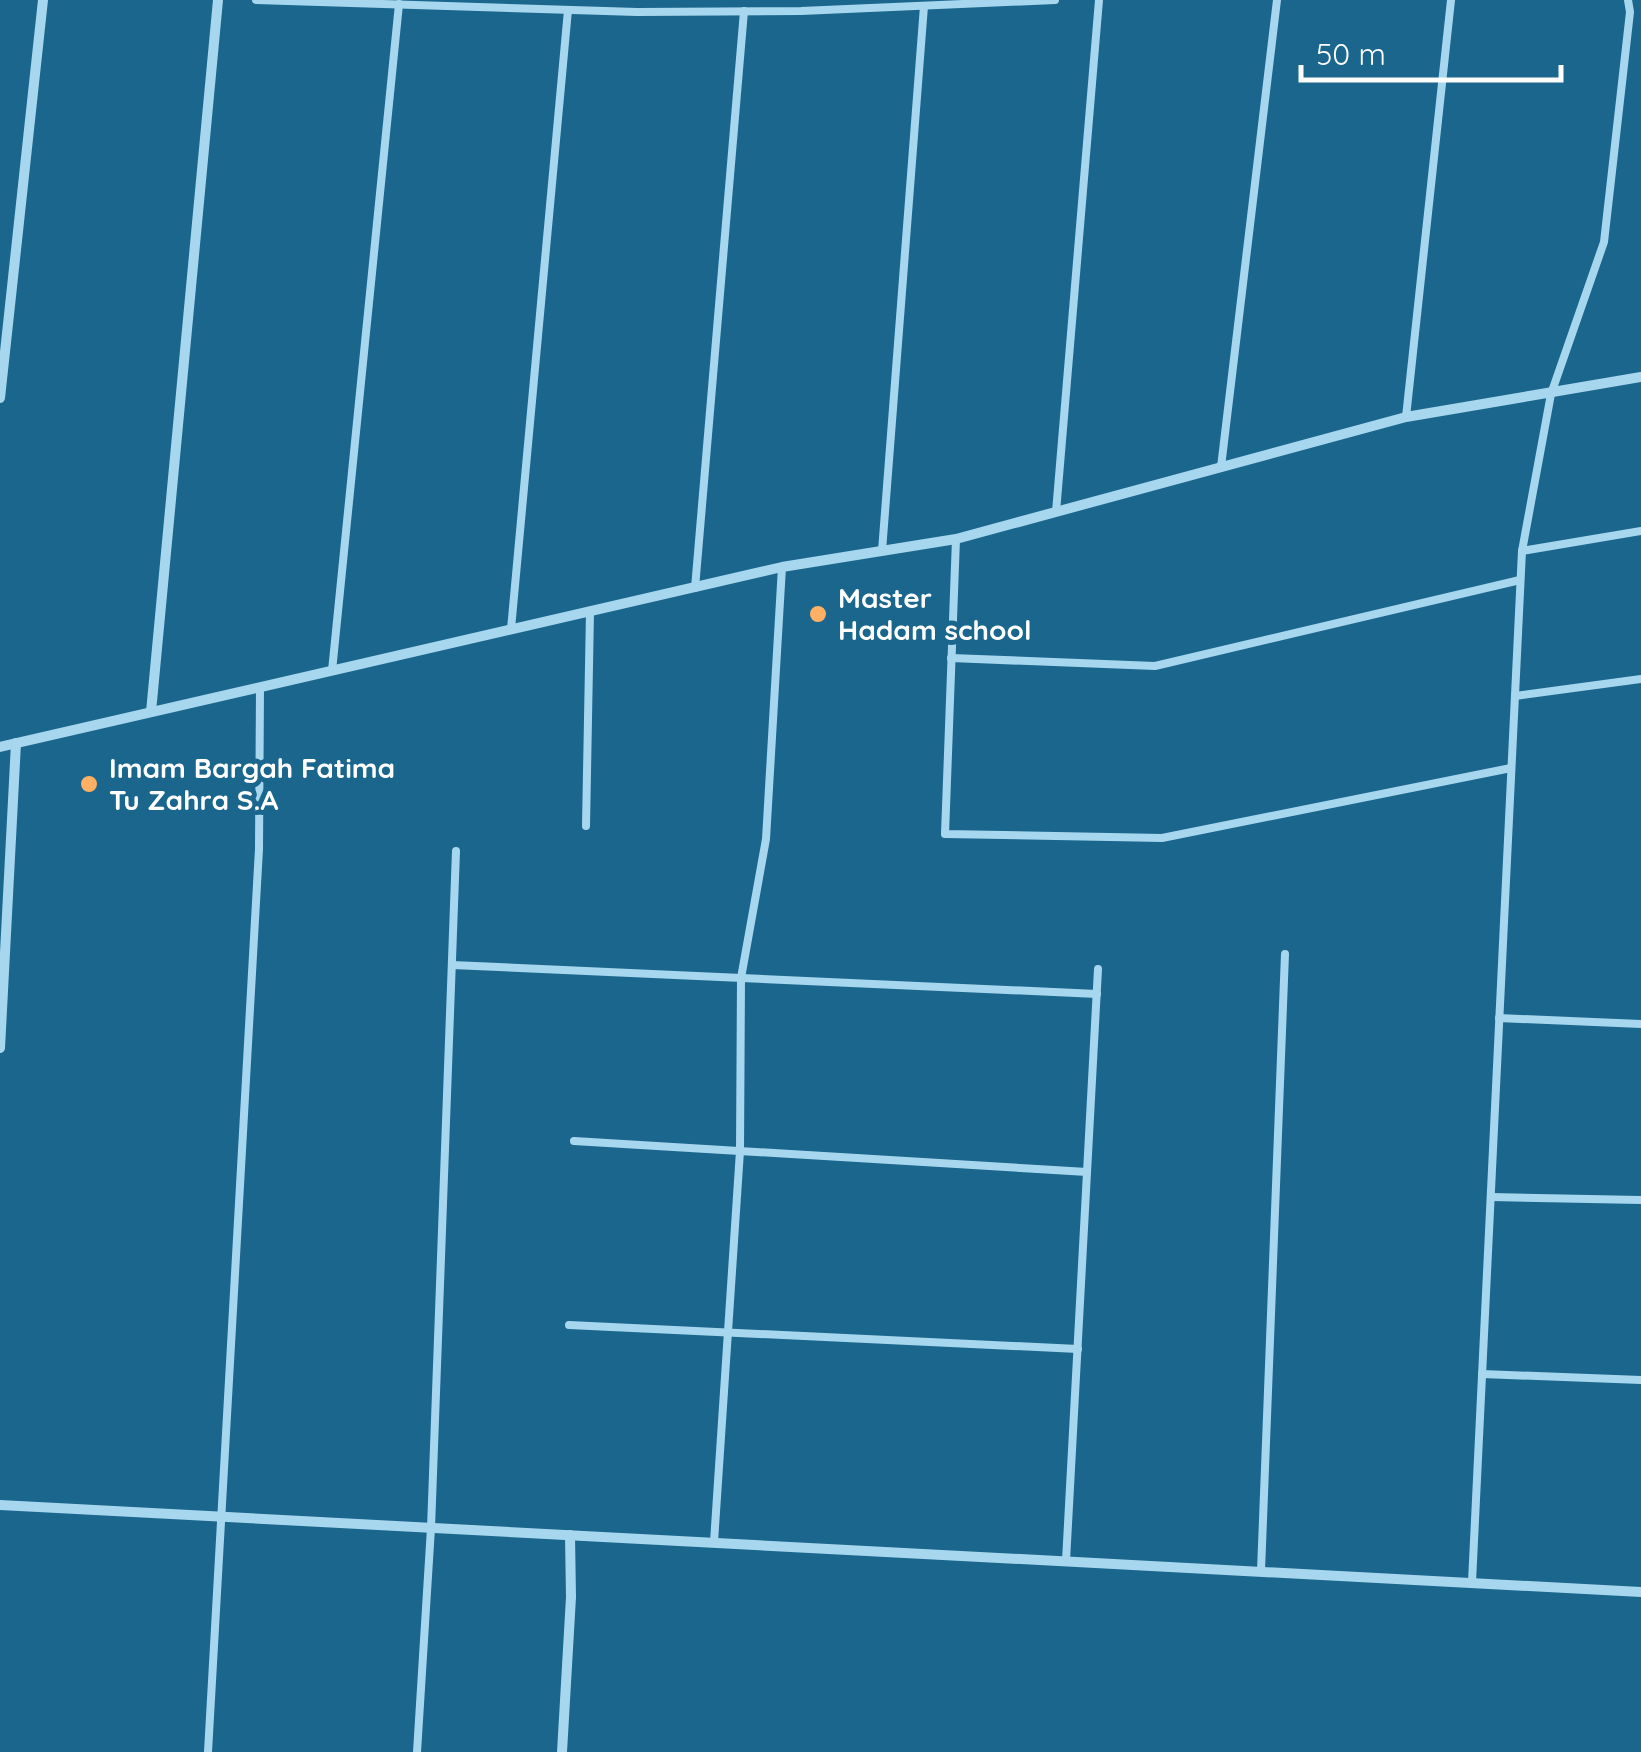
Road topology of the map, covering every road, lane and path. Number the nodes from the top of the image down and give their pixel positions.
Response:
1 (43, 0) edge
2 (218, 0) edge
3 (256, 0) edge
4 (1055, 0) edge
5 (1098, 0) edge
6 (1277, 0) edge
7 (1452, 0) edge
8 (1628, 0) edge
9 (399, 2) edge
10 (592, 5) edge
11 (831, 5) edge
12 (924, 6) junction
13 (568, 10) junction
14 (744, 11) junction
15 (1641, 377) edge
16 (1552, 394) junction
17 (0, 398) edge
18 (1406, 417) junction
19 (1220, 468) junction
20 (1056, 512) junction
21 (1641, 531) edge
22 (956, 540) junction
23 (1522, 551) junction
24 (882, 552) junction
25 (782, 568) junction
26 (1520, 580) junction
27 (695, 588) junction
28 (590, 612) junction
29 (512, 629) junction
30 (951, 658) junction
31 (332, 671) junction
32 (1641, 679) edge
33 (260, 687) junction
34 (1515, 696) junction
35 (151, 712) junction
36 (16, 743) junction
37 (0, 748) edge
38 (1511, 768) junction
39 (586, 826) dead end
40 (456, 851) dead end
41 (1285, 954) dead end
42 (452, 965) junction
43 (1098, 969) dead end
44 (741, 978) junction
45 (1097, 994) junction
46 (1499, 1018) junction
47 (1641, 1024) edge
48 (0, 1048) edge
49 (574, 1141) dead end
50 (740, 1151) junction
51 (1087, 1172) junction
52 (1490, 1197) junction
53 (1641, 1200) edge
54 (569, 1325) dead end
55 (728, 1333) junction
56 (1078, 1350) junction
57 (1482, 1374) junction
58 (1641, 1380) edge
59 (0, 1506) edge
60 (221, 1516) junction
61 (431, 1528) junction
62 (570, 1534) junction
63 (714, 1542) junction
64 (1066, 1561) junction
65 (1261, 1571) junction
66 (1472, 1582) junction
67 (1641, 1592) edge
68 (208, 1752) edge
69 (417, 1752) edge
70 (562, 1752) edge

1 - 17 street
2 - 35 street
3 - 9 lane
4 - 12 lane
5 - 20 lane
6 - 19 lane
7 - 18 lane
8 - 16 lane
9 - 13 lane
9 - 31 lane
10 - 13 lane
10 - 14 lane
11 - 12 lane
11 - 14 lane
12 - 24 lane
13 - 29 lane
14 - 27 lane
15 - 16 street
16 - 18 street
16 - 23 lane
18 - 19 street
19 - 20 street
20 - 22 street
21 - 23 lane
22 - 24 street
22 - 30 lane
23 - 26 lane
24 - 25 street
25 - 27 street
25 - 44 lane
26 - 30 lane
26 - 34 lane
27 - 28 street
28 - 29 street
28 - 39 lane
29 - 31 street
30 - 38 lane
31 - 33 street
32 - 34 lane
33 - 35 street
33 - 60 lane
34 - 38 lane
35 - 36 street
36 - 37 street
36 - 48 street
38 - 46 lane
40 - 42 lane
41 - 65 lane
42 - 44 lane
42 - 61 lane
43 - 45 lane
44 - 45 lane
44 - 50 lane
45 - 51 lane
46 - 47 lane
46 - 52 lane
49 - 50 lane
50 - 51 lane
50 - 55 lane
51 - 56 lane
52 - 53 lane
52 - 57 lane
54 - 55 lane
55 - 56 lane
55 - 63 lane
56 - 64 lane
57 - 58 lane
57 - 66 lane
59 - 60 street
60 - 61 street
60 - 68 lane
61 - 62 street
61 - 69 lane
62 - 63 street
62 - 70 street
63 - 64 street
64 - 65 street
65 - 66 street
66 - 67 street

